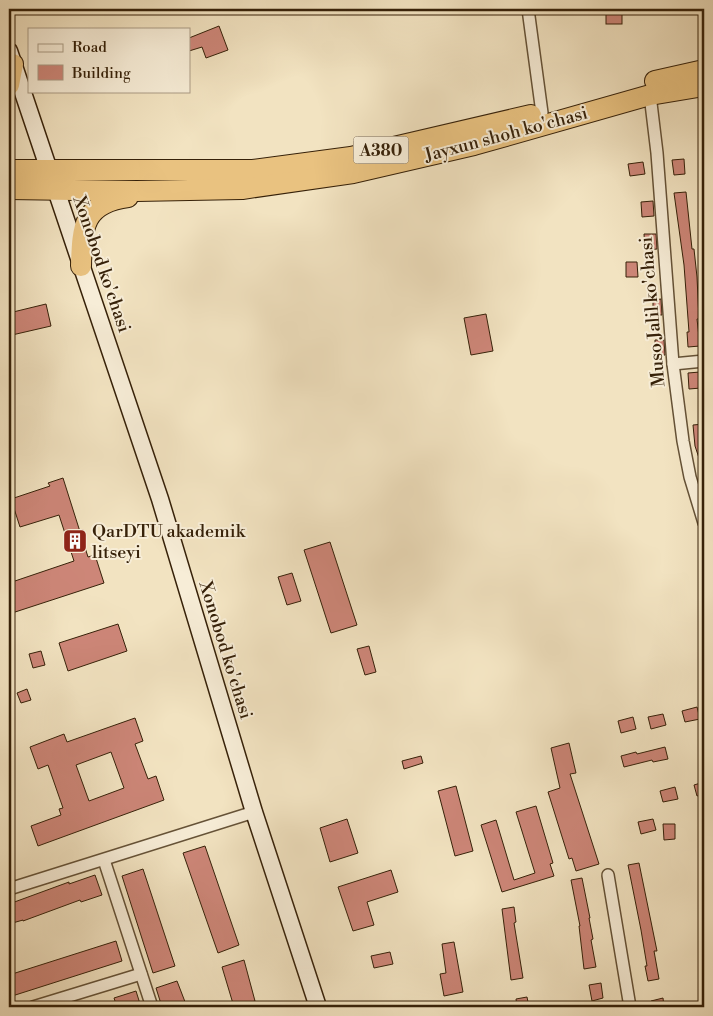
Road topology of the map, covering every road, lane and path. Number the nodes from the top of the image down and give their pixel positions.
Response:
1 (528, 9) edge
2 (11, 58) edge
3 (704, 70) edge
4 (9, 85) edge
5 (704, 86) edge
6 (650, 95) junction
7 (542, 113) junction
8 (9, 170) edge
9 (49, 170) junction
10 (9, 189) edge
11 (56, 190) junction
12 (177, 191) junction
13 (82, 266) junction
14 (704, 361) edge
15 (673, 364) junction
16 (704, 523) edge
17 (254, 812) junction
18 (104, 860) junction
19 (608, 875) dead end
20 (9, 889) edge
21 (141, 974) junction
22 (33, 1007) edge
23 (152, 1007) edge
24 (318, 1007) edge
25 (630, 1007) edge

1 - 7 street
2 - 4 highway
2 - 9 main road
3 - 7 highway, Jayxun shoh ko'chasi / A380
5 - 6 highway, Jayxun shoh ko'chasi / A380
6 - 12 highway, Jayxun shoh ko'chasi / A380
6 - 15 street, Muso Jalil ko'chasi
7 - 9 highway, Jayxun shoh ko'chasi / A380
8 - 9 highway, Jayxun shoh ko'chasi / A380
10 - 11 highway, Jayxun shoh ko'chasi / A380
11 - 12 highway, Jayxun shoh ko'chasi / A380
11 - 13 main road, Xonobod ko'chasi
12 - 13 highway
13 - 17 main road, Xonobod ko'chasi
14 - 15 street
15 - 16 street, Muso Jalil ko'chasi
17 - 18 street
17 - 24 main road, Xonobod ko'chasi
18 - 20 street
18 - 21 street
19 - 25 street
21 - 22 street
21 - 23 street

